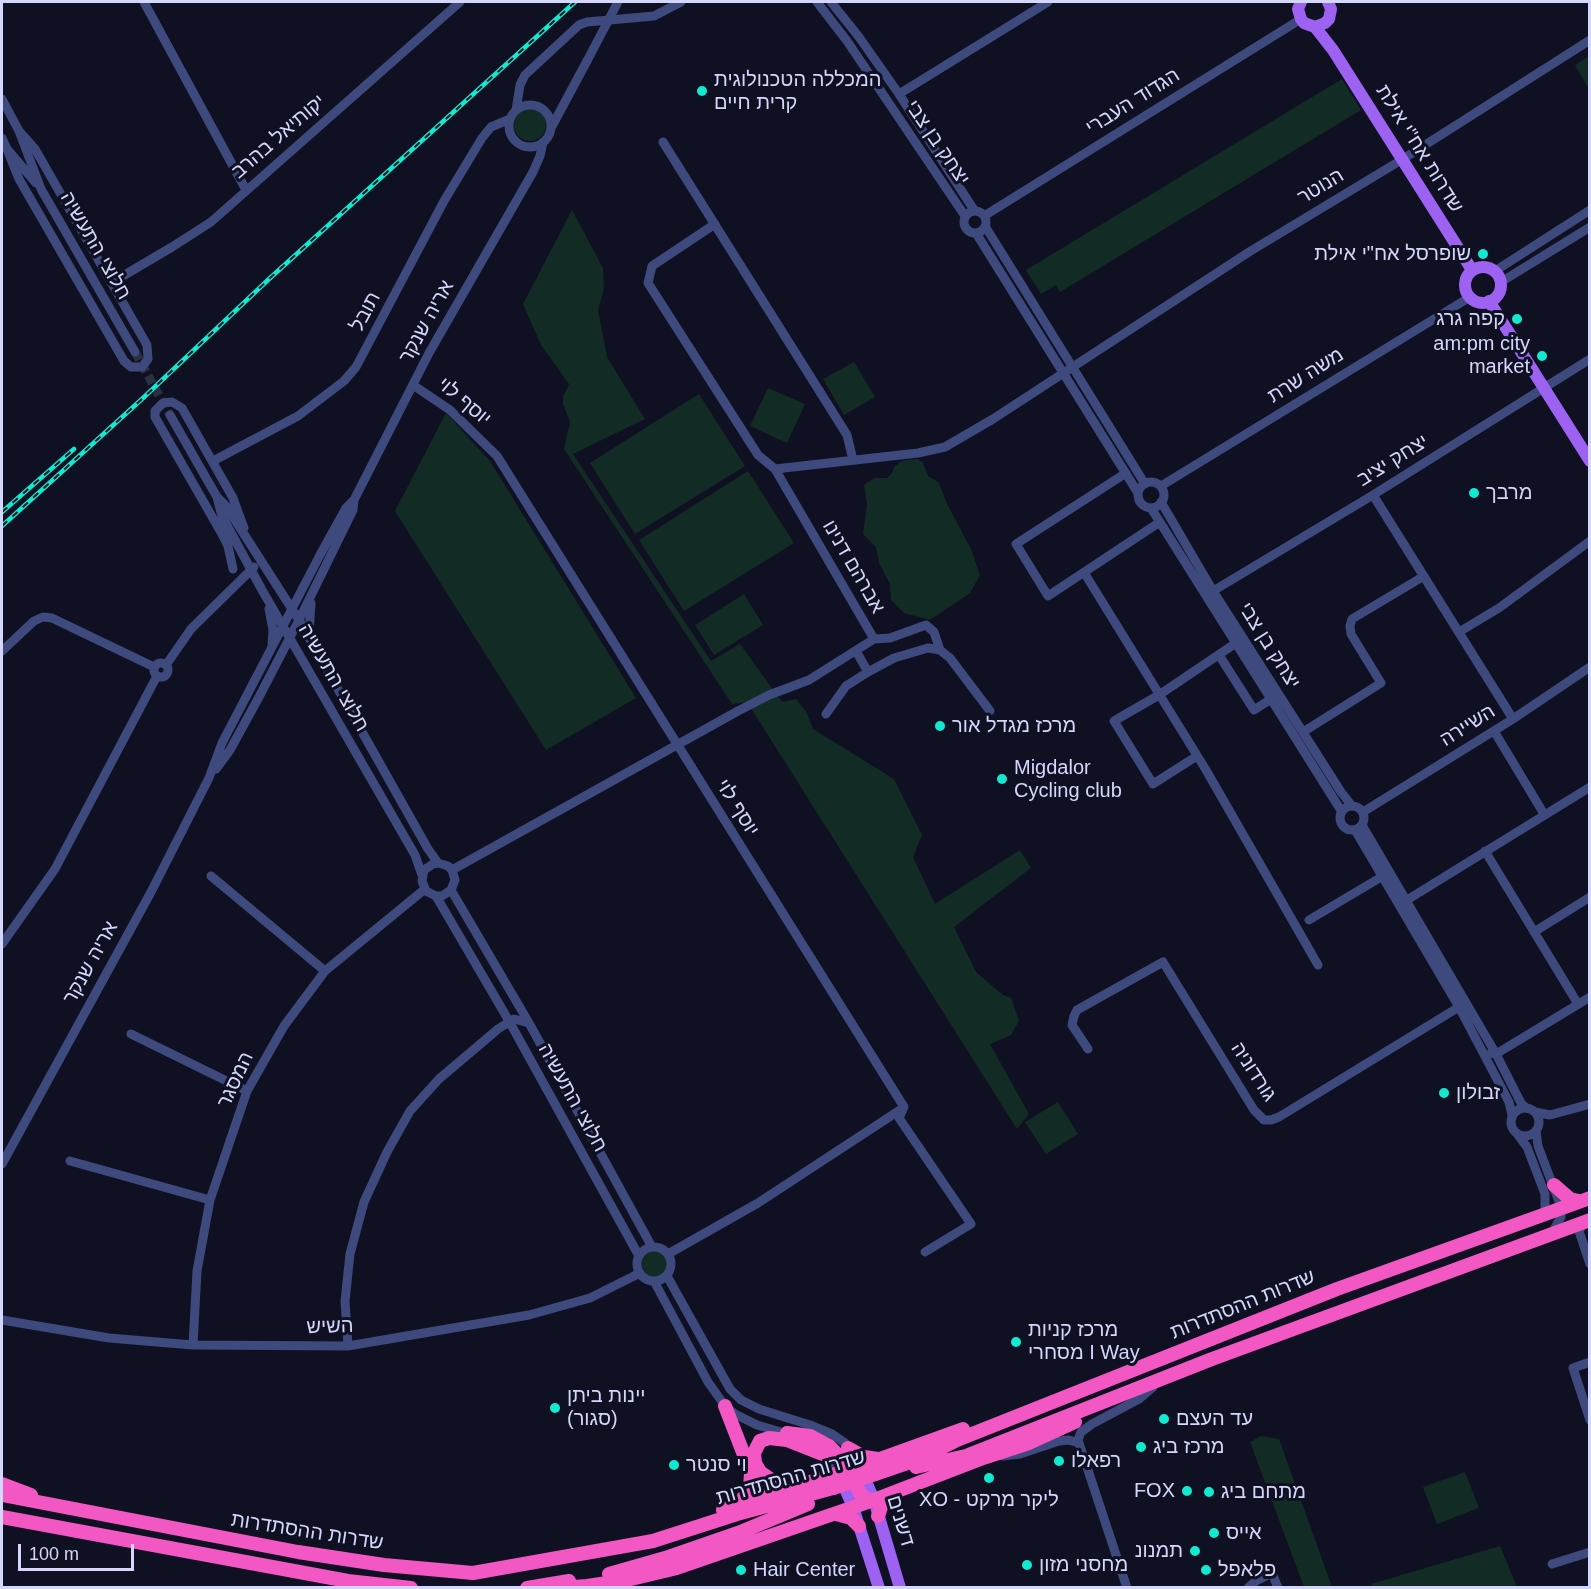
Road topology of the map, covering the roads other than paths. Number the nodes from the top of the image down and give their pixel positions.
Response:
1 (144, 2) edge
2 (460, 2) edge
3 (618, 2) edge
4 (681, 2) edge
5 (817, 2) edge
6 (832, 2) edge
7 (1048, 2) edge
8 (1300, 2) edge
9 (1328, 2) edge
10 (1301, 19) junction
11 (1320, 25) junction
12 (1590, 40) edge
13 (520, 86) junction
14 (899, 94) junction
15 (2, 99) edge
16 (566, 99) junction
17 (536, 106) junction
18 (513, 115) junction
19 (494, 126) junction
20 (551, 128) junction
21 (19, 131) junction
22 (511, 135) junction
23 (2, 138) edge
24 (543, 142) junction
25 (663, 142) dead end
26 (530, 147) junction
27 (7, 148) junction
28 (1403, 159) junction
29 (537, 165) junction
30 (41, 189) junction
31 (246, 190) junction
32 (974, 210) junction
33 (1590, 210) edge
34 (965, 216) junction
35 (985, 221) junction
36 (715, 224) junction
37 (1590, 227) edge
38 (976, 233) junction
39 (1472, 270) junction
40 (1498, 277) junction
41 (111, 283) junction
42 (1470, 297) junction
43 (1489, 301) junction
44 (135, 352) tunnel mouth
45 (1590, 359) edge
46 (1072, 366) junction
47 (1063, 372) junction
48 (413, 385) junction
49 (1544, 388) junction
50 (170, 415) tunnel mouth
51 (853, 460) junction
52 (213, 461) junction
53 (1590, 461) edge
54 (775, 469) junction
55 (1126, 473) junction
56 (1145, 484) junction
57 (1161, 486) junction
58 (1138, 493) junction
59 (1373, 495) junction
60 (217, 497) junction
61 (354, 500) junction
62 (1161, 502) junction
63 (1151, 508) junction
64 (1160, 522) junction
65 (233, 537) junction
66 (246, 537) junction
67 (1590, 541) edge
68 (258, 554) junction
69 (233, 569) junction
70 (251, 570) junction
71 (1085, 574) junction
72 (1424, 576) junction
73 (307, 582) junction
74 (277, 586) junction
75 (262, 590) junction
76 (314, 590) junction
77 (1213, 591) junction
78 (226, 593) junction
79 (292, 610) junction
80 (299, 620) junction
81 (283, 627) junction
82 (1459, 632) junction
83 (289, 638) junction
84 (310, 639) junction
85 (874, 639) junction
86 (1236, 643) junction
87 (272, 649) junction
88 (940, 650) junction
89 (2, 651) edge
90 (856, 651) junction
91 (1219, 655) junction
92 (166, 665) junction
93 (154, 666) junction
94 (1590, 667) edge
95 (868, 672) junction
96 (158, 676) junction
97 (1159, 695) junction
98 (1271, 699) junction
99 (990, 711) dead end
100 (826, 714) dead end
101 (1513, 719) junction
102 (1494, 731) junction
103 (1303, 732) junction
104 (677, 746) junction
105 (1197, 756) junction
106 (209, 778) junction
107 (1590, 787) edge
108 (1353, 806) junction
109 (1342, 812) junction
110 (1363, 812) junction
111 (1544, 814) junction
112 (1359, 828) junction
113 (1485, 851) junction
114 (438, 863) junction
115 (452, 870) junction
116 (422, 875) junction
117 (211, 876) dead end
118 (1383, 876) junction
119 (425, 889) junction
120 (451, 890) junction
121 (436, 896) junction
122 (1590, 897) edge
123 (1407, 900) junction
124 (1309, 920) dead end
125 (1534, 932) junction
126 (2, 944) edge
127 (1318, 965) dead end
128 (325, 971) junction
129 (1462, 997) junction
130 (1590, 997) edge
131 (1578, 1004) junction
132 (1459, 1007) junction
133 (509, 1021) junction
134 (528, 1023) junction
135 (132, 1034) dead end
136 (1481, 1048) junction
137 (1088, 1049) dead end
138 (1496, 1054) junction
139 (247, 1091) junction
140 (1590, 1104) edge
141 (904, 1107) junction
142 (1531, 1110) junction
143 (1512, 1115) junction
144 (1536, 1131) junction
145 (1518, 1135) junction
146 (70, 1161) dead end
147 (2, 1164) edge
148 (1554, 1185) junction
149 (1584, 1199) edge
150 (210, 1200) junction
151 (1561, 1207) junction
152 (1545, 1212) junction
153 (1587, 1221) edge
154 (1552, 1233) junction
155 (652, 1247) junction
156 (925, 1252) dead end
157 (668, 1254) junction
158 (639, 1256) junction
159 (1590, 1264) edge
160 (640, 1273) junction
161 (667, 1275) junction
162 (654, 1281) junction
163 (2, 1322) edge
164 (193, 1345) junction
165 (348, 1347) junction
166 (1212, 1359) junction
167 (1590, 1362) edge
168 (1112, 1378) junction
169 (1153, 1387) junction
170 (725, 1406) junction
171 (1590, 1420) edge
172 (787, 1433) junction
173 (1079, 1443) junction
174 (848, 1448) junction
175 (825, 1455) junction
176 (883, 1458) junction
177 (983, 1458) junction
178 (848, 1470) junction
179 (2, 1484) edge
180 (801, 1484) junction
181 (2, 1495) edge
182 (888, 1495) junction
183 (874, 1500) junction
184 (46, 1503) junction
185 (853, 1507) junction
186 (738, 1509) junction
187 (834, 1514) junction
188 (879, 1516) junction
189 (2, 1517) edge
190 (197, 1523) dead end
191 (859, 1526) junction
192 (162, 1527) junction
193 (1590, 1552) edge
194 (1552, 1564) dead end
195 (411, 1587) edge
196 (527, 1587) edge
197 (559, 1587) edge
198 (879, 1587) edge
199 (900, 1587) edge
200 (1127, 1587) edge
201 (1248, 1587) edge
202 (1278, 1587) edge

1 - 31 street
2 - 31 street, יקותיאל בהרב
3 - 16 street, bridge
4 - 13 street
5 - 34 street, יצחק בן צבי
6 - 14 street, יצחק בן צבי
7 - 14 street
8 - 10 main road
9 - 11 main road
10 - 11 main road
10 - 35 street, הגדוד העברי
11 - 28 main road, שדרות אח"י אילת
12 - 28 street, הנוטר
13 - 17 street
13 - 18 street
14 - 32 street, יצחק בן צבי
15 - 21 street, חלוצי התעשיה
16 - 17 street
16 - 20 street
17 - 18 street
17 - 20 street
18 - 19 street, תובל
18 - 22 street
19 - 22 street
19 - 52 street, תובל
20 - 24 street
21 - 30 street, חלוצי התעשיה
21 - 41 street
22 - 26 street
23 - 27 street, חלוצי התעשיה
24 - 26 street
24 - 29 street, אריה שנקר
25 - 36 street
26 - 29 street
27 - 30 street, חלוצי התעשיה
27 - 41 street
28 - 39 main road, שדרות אח"י אילת
28 - 46 street, הנוטר
29 - 48 street, אריה שנקר
30 - 44 street, חלוצי התעשיה
31 - 41 street, יקותיאל בהרב
32 - 34 street
32 - 35 street
33 - 40 street
34 - 38 street
35 - 38 street
35 - 46 street
36 - 51 street
36 - 54 street, אברהם דנינו
37 - 40 street
38 - 47 street
39 - 40 main road
39 - 42 main road
40 - 43 main road
42 - 43 main road
42 - 57 street, משה שרת
43 - 49 main road
45 - 49 street, יצחק יציב
46 - 47 street
46 - 56 street
47 - 51 street
47 - 55 street
48 - 61 street, אריה שנקר
48 - 104 street, יוסף לוי
49 - 53 main road
49 - 59 street, יצחק יציב
50 - 60 street, חלוצי התעשיה
51 - 54 street
52 - 66 street
52 - 69 street
54 - 85 street, אברהם דנינו
55 - 58 street
55 - 71 street
56 - 57 street
56 - 58 street
57 - 62 street
58 - 63 street
59 - 72 street
59 - 77 street, יצחק יציב
60 - 65 street, חלוצי התעשיה
60 - 66 street, חלוצי התעשיה
61 - 73 street, אריה שנקר
61 - 76 street, אריה שנקר
62 - 63 street
62 - 77 street, יצחק בן צבי
63 - 64 street, יצחק בן צבי
64 - 71 street
64 - 86 street, יצחק בן צבי
65 - 69 street
65 - 70 street, חלוצי התעשיה
66 - 68 street, חלוצי התעשיה
67 - 82 street
68 - 70 street
68 - 74 street, חלוצי התעשיה
69 - 78 street
70 - 75 street, חלוצי התעשיה
70 - 78 street
71 - 97 street
72 - 82 street
72 - 103 street
73 - 74 street
73 - 79 street, אריה שנקר
74 - 79 street, חלוצי התעשיה
75 - 81 street, חלוצי התעשיה
75 - 87 street
76 - 80 street, אריה שנקר
76 - 84 street
77 - 103 street, יצחק בן צבי
78 - 92 street
79 - 80 street, חלוצי התעשיה
79 - 81 street, אריה שנקר
80 - 83 street, אריה שנקר
80 - 84 street, חלוצי התעשיה
81 - 83 street, חלוצי התעשיה
81 - 87 street, אריה שנקר
82 - 101 street
83 - 106 street, אריה שנקר
83 - 116 street, חלוצי התעשיה
84 - 114 street, חלוצי התעשיה
85 - 88 street
85 - 90 street, אברהם דנינו
86 - 91 street
86 - 98 street, יצחק בן צבי
87 - 106 street, אריה שנקר
88 - 95 street
88 - 99 street
89 - 93 street
90 - 95 street
90 - 104 street, אברהם דנינו
91 - 97 street
91 - 98 street
92 - 93 street
92 - 96 street
93 - 96 street
94 - 101 street, השיירה
95 - 100 street
96 - 126 street
97 - 105 street
97 - 105 street
98 - 109 street, יצחק בן צבי
101 - 102 street, השיירה
102 - 110 street, השיירה
102 - 111 street
103 - 108 street, יצחק בן צבי
104 - 115 street, אברהם דנינו
104 - 141 street, יוסף לוי
105 - 127 street
106 - 147 street, אריה שנקר
107 - 111 street
108 - 109 street
108 - 110 street
109 - 112 street
110 - 112 street
111 - 113 street
112 - 118 street
112 - 123 street
113 - 123 street
113 - 125 street
114 - 115 street
114 - 116 street
115 - 120 street
116 - 119 street, חלוצי התעשיה
117 - 128 street
118 - 124 street
118 - 132 street
119 - 121 street, חלוצי התעשיה
119 - 128 street, המסגר
120 - 121 street
120 - 134 street, חלוצי התעשיה
121 - 133 street, חלוצי התעשיה
122 - 125 street
123 - 129 street
125 - 131 street
128 - 139 street, המסגר
129 - 132 street
129 - 138 street
130 - 131 street
131 - 138 street
132 - 136 street
132 - 137 street, גורדוניה
133 - 134 street
133 - 158 street, חלוצי התעשיה
133 - 165 street
134 - 155 street, חלוצי התעשיה
135 - 139 street
136 - 138 street
136 - 143 street
138 - 142 street
139 - 150 street, המסגר
140 - 142 street
141 - 156 street, יוסף לוי
141 - 157 street
142 - 143 street
142 - 144 street
143 - 145 street
144 - 145 street
144 - 148 street
145 - 152 street
146 - 150 street
148 - 149 highway
148 - 151 street
149 - 151 highway, שדרות ההסתדרות
150 - 164 street, המסגר
151 - 152 highway, שדרות ההסתדרות
151 - 154 street
152 - 168 highway, שדרות ההסתדרות
153 - 154 highway, שדרות ההסתדרות
153 - 159 street
154 - 166 highway, שדרות ההסתדרות
155 - 157 street
155 - 158 street
157 - 161 street
158 - 160 street, חלוצי התעשיה
160 - 162 street
160 - 165 street, השיש
161 - 162 street
161 - 174 street
162 - 170 street
163 - 164 street, השיש
164 - 165 street, השיש
166 - 169 highway
166 - 196 highway, שדרות ההסתדרות
167 - 171 street
168 - 176 highway
168 - 186 highway, שדרות ההסתדרות, bridge
169 - 173 street
169 - 177 highway
170 - 172 street
170 - 186 highway
172 - 175 street
172 - 178 highway
173 - 177 street
173 - 200 street
174 - 176 highway
174 - 178 street
175 - 178 street
175 - 180 highway
176 - 178 highway
177 - 182 highway
178 - 180 highway
178 - 183 highway
178 - 185 main road, דשנים
179 - 184 highway
180 - 186 highway
181 - 184 highway, שדרות ההסתדרות
182 - 183 highway
182 - 188 highway
183 - 185 highway
183 - 188 main road, דשנים
184 - 192 highway, שדרות ההסתדרות
185 - 187 highway
185 - 191 main road, דשנים
186 - 192 highway, שדרות ההסתדרות
187 - 191 highway
187 - 197 highway
188 - 199 main road, דשנים
189 - 195 highway, שדרות ההסתדרות
190 - 192 highway
191 - 198 main road, דשנים
193 - 194 street
201 - 202 street

